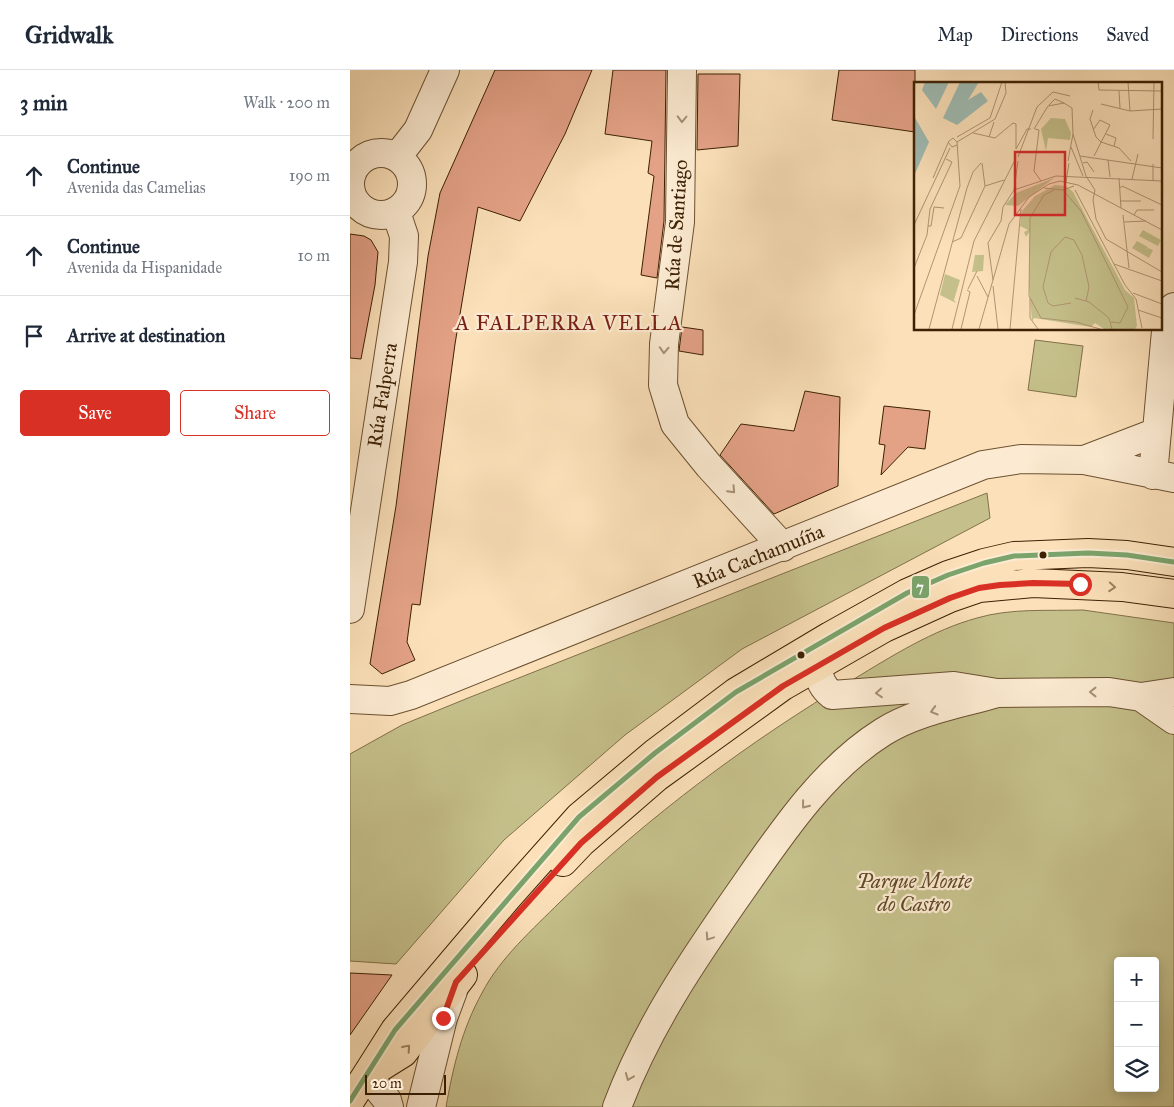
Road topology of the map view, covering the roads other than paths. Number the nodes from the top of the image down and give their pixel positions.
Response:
1 (445, 70) edge
2 (682, 70) edge
3 (397, 157) junction
4 (352, 201) edge
5 (396, 212) junction
6 (1173, 313) edge
7 (1157, 432) junction
8 (1084, 460) junction
9 (1163, 476) edge
10 (783, 547) junction
11 (1174, 562) edge
12 (1174, 594) edge
13 (350, 609) edge
14 (819, 666) junction
15 (1174, 692) edge
16 (997, 693) junction
17 (1142, 697) junction
18 (350, 699) edge
19 (1174, 720) edge
20 (456, 982) junction
21 (367, 1075) junction
22 (350, 1101) edge
23 (389, 1107) edge
24 (421, 1107) edge
25 (617, 1107) edge

1 - 3 street
2 -> 10 street, Rúa de Santiago
3 - 4 street
3 - 5 street
4 - 5 street
5 - 13 street, Rúa Falperra
6 - 7 street
7 - 8 street
7 - 9 street
8 - 9 street, Rúa Cachamuíña
8 - 10 street, Rúa Cachamuíña
10 - 18 street, Rúa Cachamuíña
11 - 21 main road
14 -> 12 main road
16 -> 14 street
14 - 20 main road
15 - 17 street
17 -> 16 street
16 -> 25 street
17 - 19 street
21 -> 20 main road
20 - 24 street
21 - 22 main road
21 - 23 street

